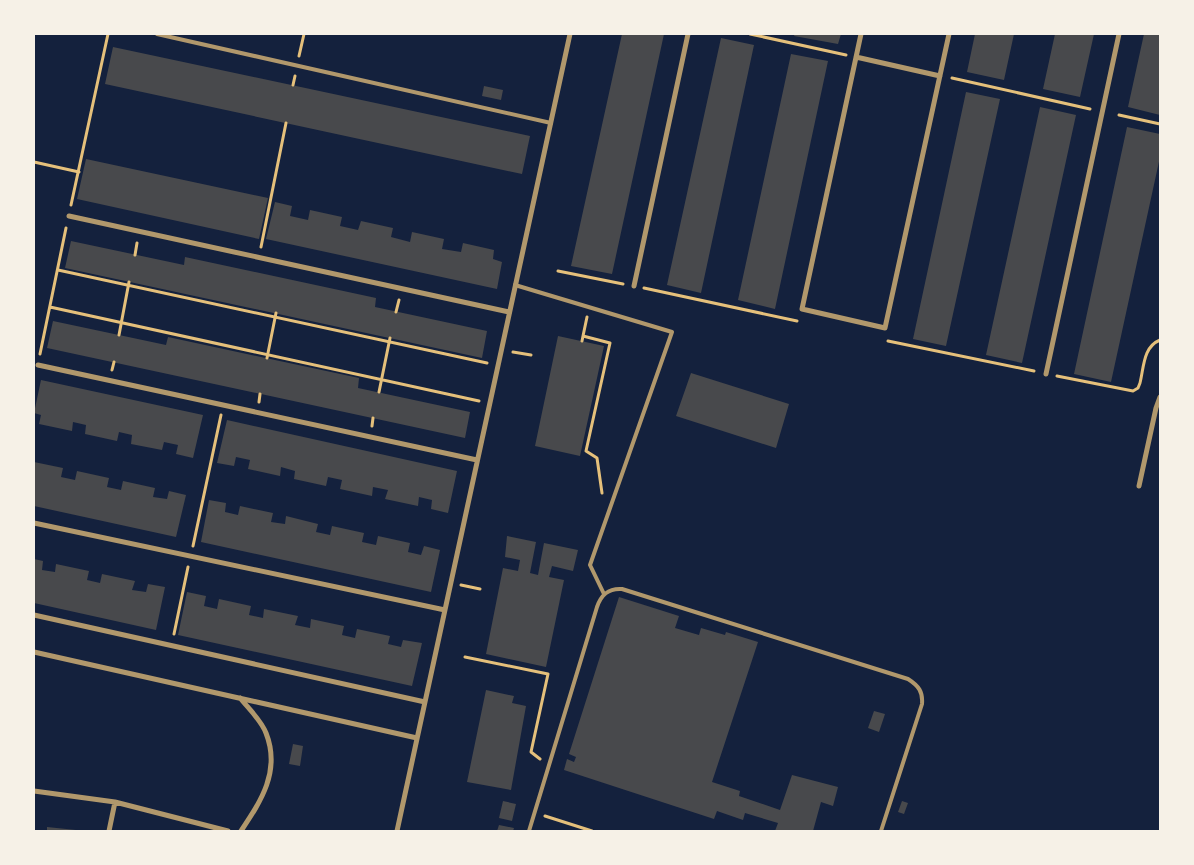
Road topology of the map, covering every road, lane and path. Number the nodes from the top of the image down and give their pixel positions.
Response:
1 (157, 34) edge
2 (304, 34) edge
3 (570, 34) edge
4 (688, 34) edge
5 (750, 34) edge
6 (861, 34) edge
7 (949, 34) edge
8 (1119, 34) edge
9 (303, 39) dead end
10 (856, 57) junction
11 (940, 76) junction
12 (1090, 109) dead end
13 (1119, 115) dead end
14 (286, 123) dead end
15 (550, 123) junction
16 (1160, 124) edge
17 (34, 162) edge
18 (79, 172) dead end
19 (69, 216) dead end
20 (258, 257) junction
21 (58, 270) dead end
22 (129, 284) junction
23 (515, 285) junction
24 (634, 286) dead end
25 (50, 307) dead end
26 (589, 307) junction
27 (509, 312) junction
28 (276, 315) junction
29 (121, 323) junction
30 (119, 335) dead end
31 (583, 336) junction
32 (390, 340) junction
33 (1160, 340) edge
34 (582, 341) dead end
35 (510, 351) dead end
36 (531, 355) dead end
37 (268, 357) junction
38 (38, 365) dead end
39 (498, 365) junction
40 (1046, 374) dead end
41 (381, 380) junction
42 (379, 392) dead end
43 (1130, 392) dead end
44 (1160, 397) edge
45 (489, 404) junction
46 (223, 405) junction
47 (477, 460) junction
48 (1139, 486) dead end
49 (602, 500) dead end
50 (34, 523) edge
51 (193, 544) dead end
52 (188, 566) dead end
53 (458, 585) dead end
54 (480, 589) dead end
55 (604, 594) junction
56 (444, 610) junction
57 (34, 615) edge
58 (171, 646) junction
59 (34, 652) edge
60 (465, 657) dead end
61 (240, 698) junction
62 (425, 702) junction
63 (417, 738) junction
64 (549, 766) junction
65 (34, 791) edge
66 (115, 802) junction
67 (535, 812) junction
68 (109, 831) edge
69 (228, 831) edge
70 (241, 831) edge
71 (397, 831) edge
72 (529, 831) edge
73 (592, 831) edge
74 (881, 831) edge

1 - 15 lane
2 - 9 path
3 - 15 street
4 - 24 street
5 - 10 path
6 - 10 street
7 - 11 street
8 - 40 street
10 - 11 street
10 - 11 street
11 - 12 path
13 - 16 path
14 - 20 path
15 - 23 street
17 - 18 path
19 - 20 street
20 - 27 street
21 - 22 path
22 - 28 path
22 - 29 path
23 - 26 lane
23 - 27 street
25 - 29 path
26 - 31 path
26 - 55 lane
27 - 39 street
28 - 32 path
28 - 37 path
29 - 30 path
29 - 37 path
31 - 34 path
31 - 49 path
32 - 39 path
32 - 41 path
33 - 43 path
35 - 36 path
37 - 41 path
38 - 46 street
39 - 45 street
41 - 42 path
41 - 45 path
44 - 48 street
45 - 47 street
46 - 47 street
46 - 51 path
47 - 56 street
50 - 56 street
52 - 58 path
53 - 54 path
55 - 64 lane
55 - 74 lane
56 - 62 street
57 - 58 street
58 - 62 street
59 - 61 street
60 - 64 path
61 - 63 street
61 - 70 street
62 - 63 street
63 - 71 street
64 - 67 lane
65 - 66 street
66 - 68 street
66 - 69 street
67 - 72 lane
67 - 73 path

